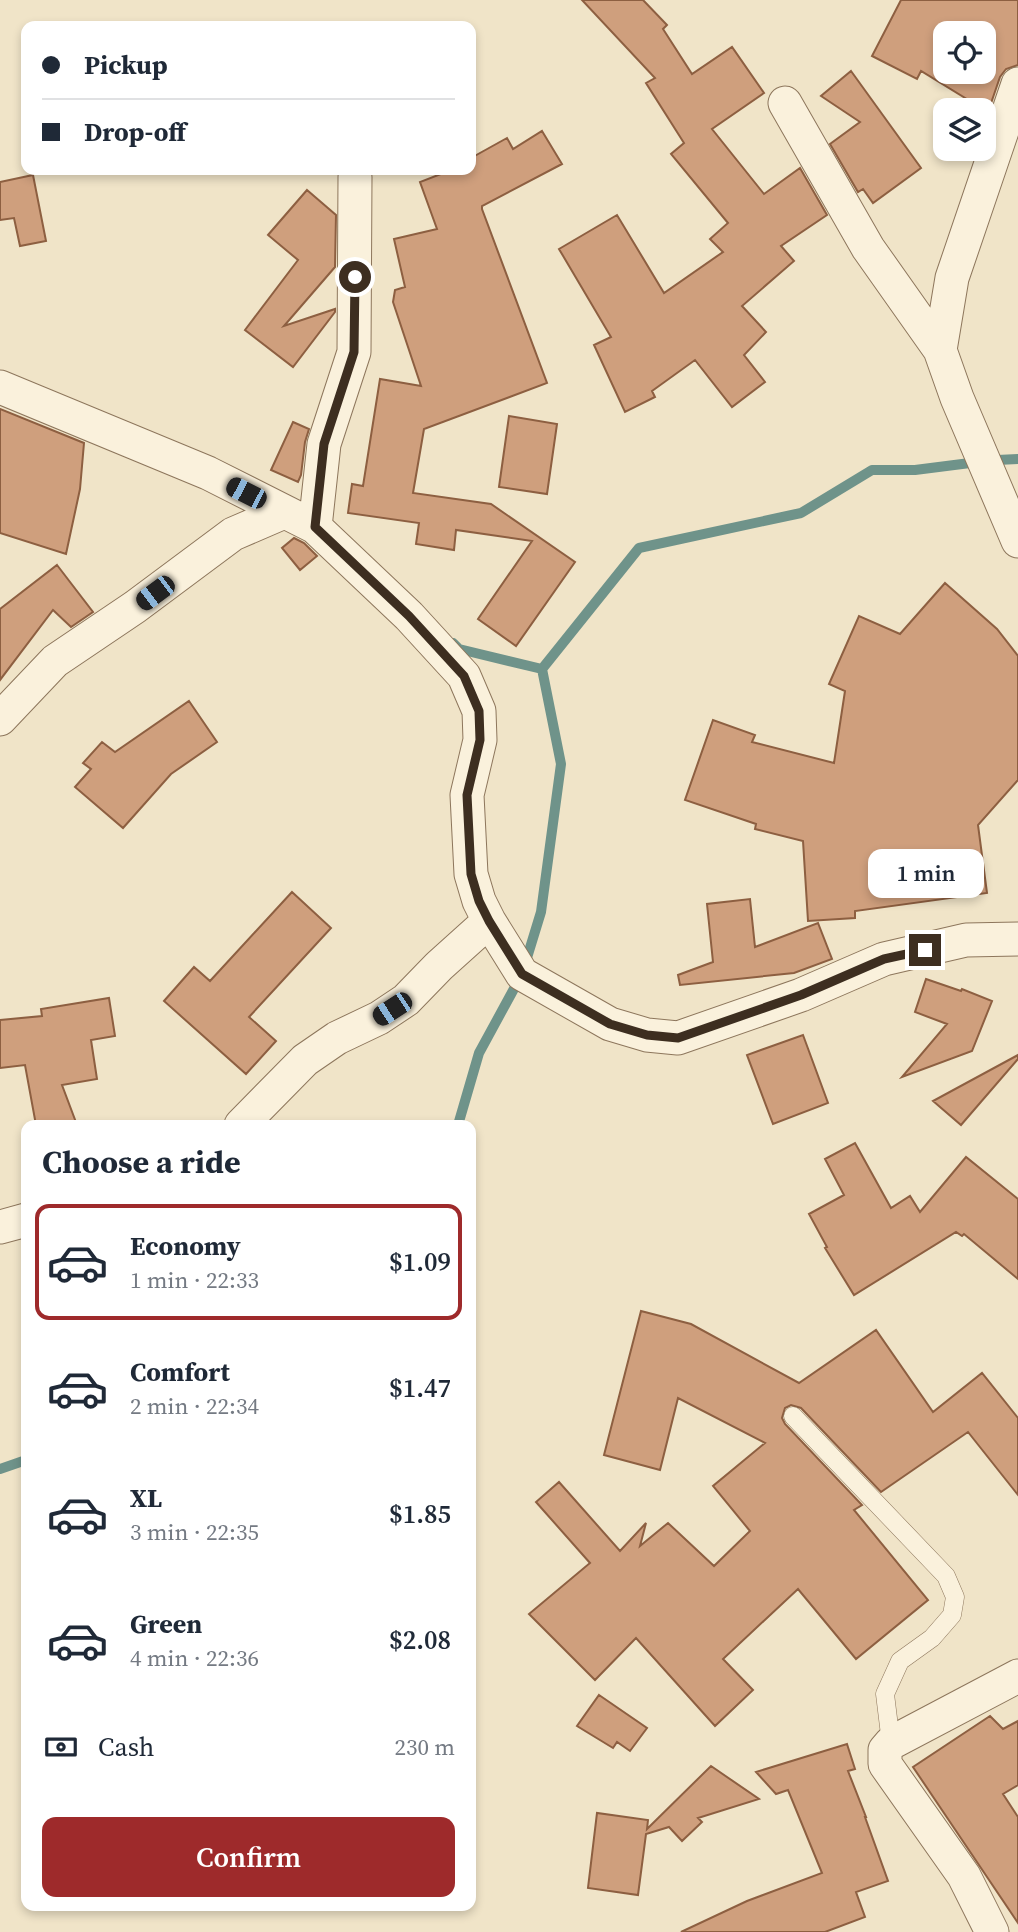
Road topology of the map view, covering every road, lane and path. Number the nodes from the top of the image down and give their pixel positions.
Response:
1 (1018, 84) edge
2 (785, 103) dead end
3 (355, 177) dead end
4 (940, 350) junction
5 (0, 387) edge
6 (284, 512) junction
7 (315, 527) junction
8 (1018, 541) edge
9 (0, 719) edge
10 (489, 921) junction
11 (1018, 939) edge
12 (246, 1120) edge
13 (21, 1221) edge
14 (0, 1227) edge
15 (793, 1416) dead end
16 (1018, 1676) edge
17 (891, 1743) junction
18 (992, 1932) edge

1 - 4 street
2 - 4 street
3 - 7 street
4 - 8 street
5 - 6 street
6 - 7 street
6 - 9 street
7 - 10 street
10 - 11 street
10 - 12 street
13 - 14 street
15 - 17 lane
16 - 17 street
17 - 18 street

